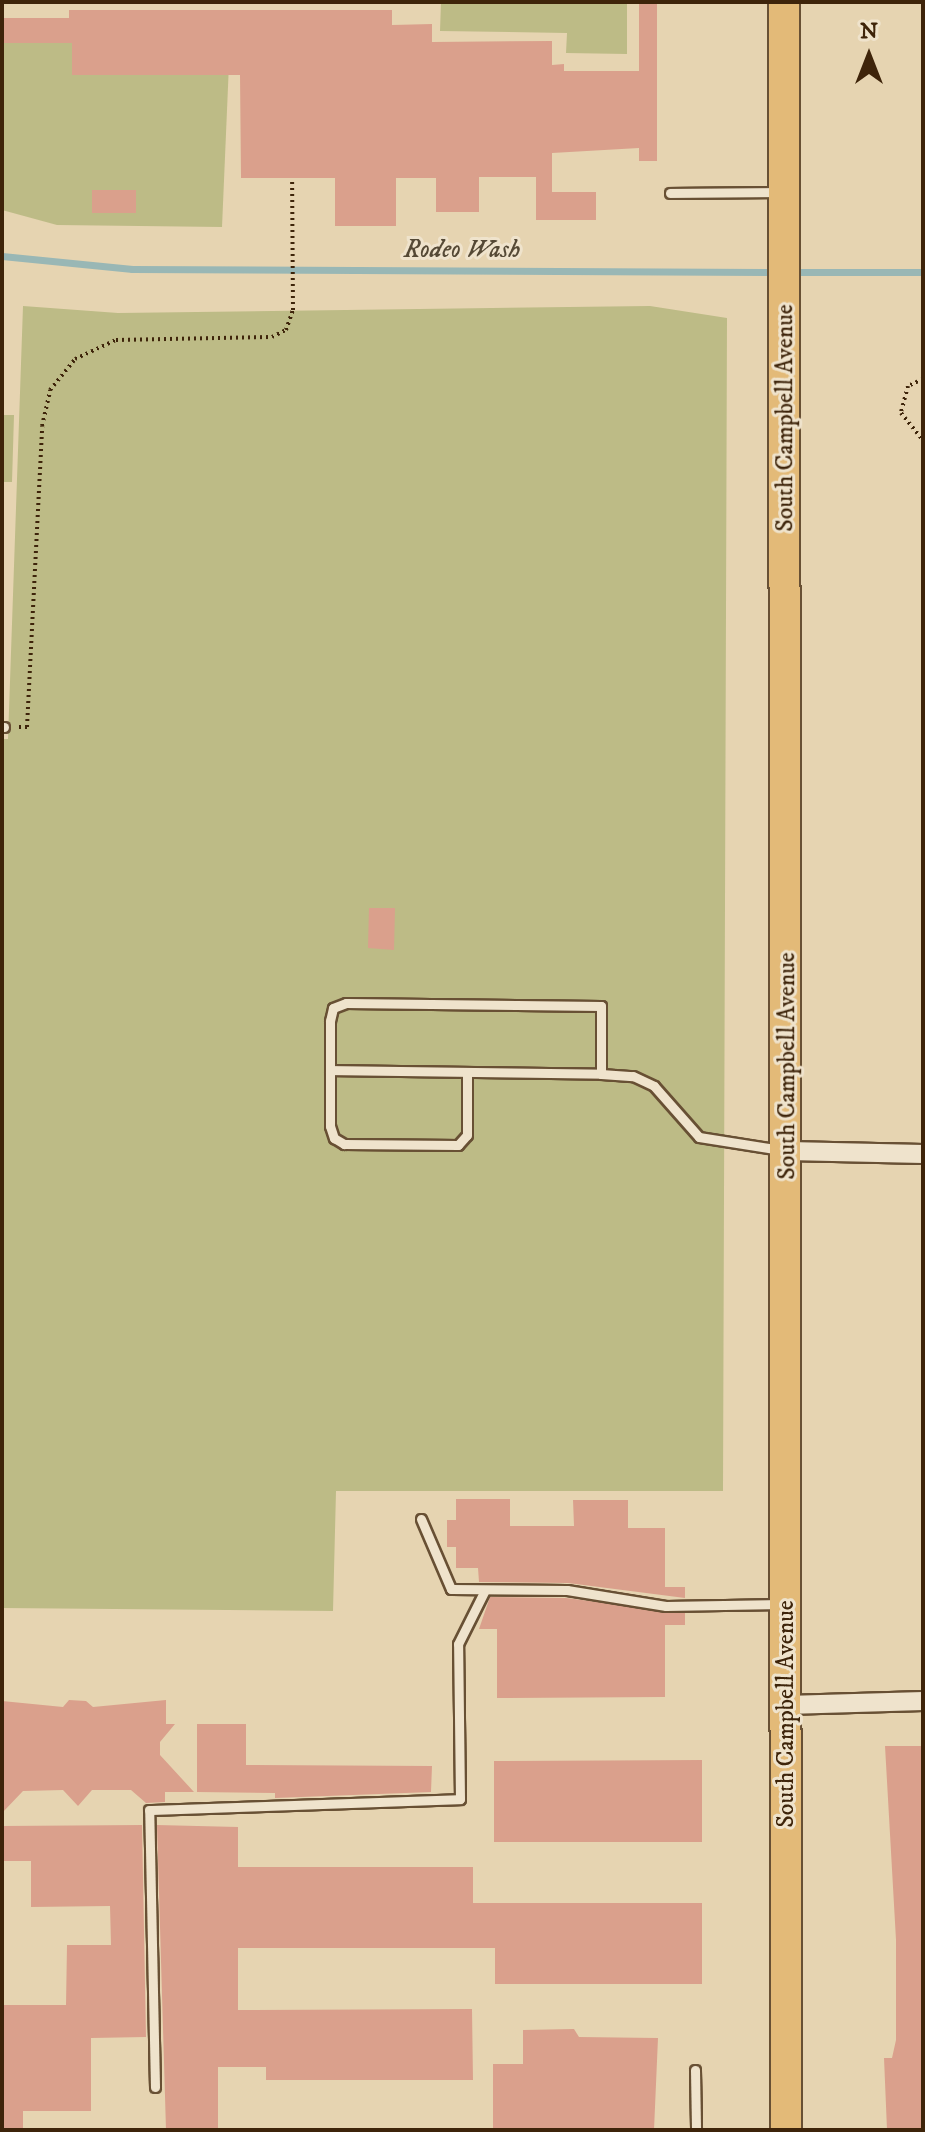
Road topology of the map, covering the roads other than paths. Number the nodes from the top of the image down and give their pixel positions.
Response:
1 (784, 2) edge
2 (785, 192) junction
3 (670, 193) dead end
4 (330, 1070) junction
5 (467, 1072) junction
6 (601, 1074) junction
7 (788, 1151) junction
8 (923, 1154) edge
9 (421, 1519) dead end
10 (485, 1590) junction
11 (787, 1603) junction
12 (923, 1701) edge
13 (787, 1705) junction
14 (695, 2070) dead end
15 (155, 2087) dead end
16 (696, 2130) edge
17 (786, 2130) edge

1 - 2 main road, South Campbell Avenue
2 - 3 lane
2 - 7 main road, South Campbell Avenue
4 - 5 lane
4 - 5 lane
4 - 6 lane
5 - 6 lane
6 - 7 lane
7 - 8 street
7 - 11 main road, South Campbell Avenue
9 - 10 lane
10 - 11 lane
10 - 15 lane
11 - 13 main road, South Campbell Avenue
12 - 13 street
13 - 17 main road, South Campbell Avenue
14 - 16 lane

